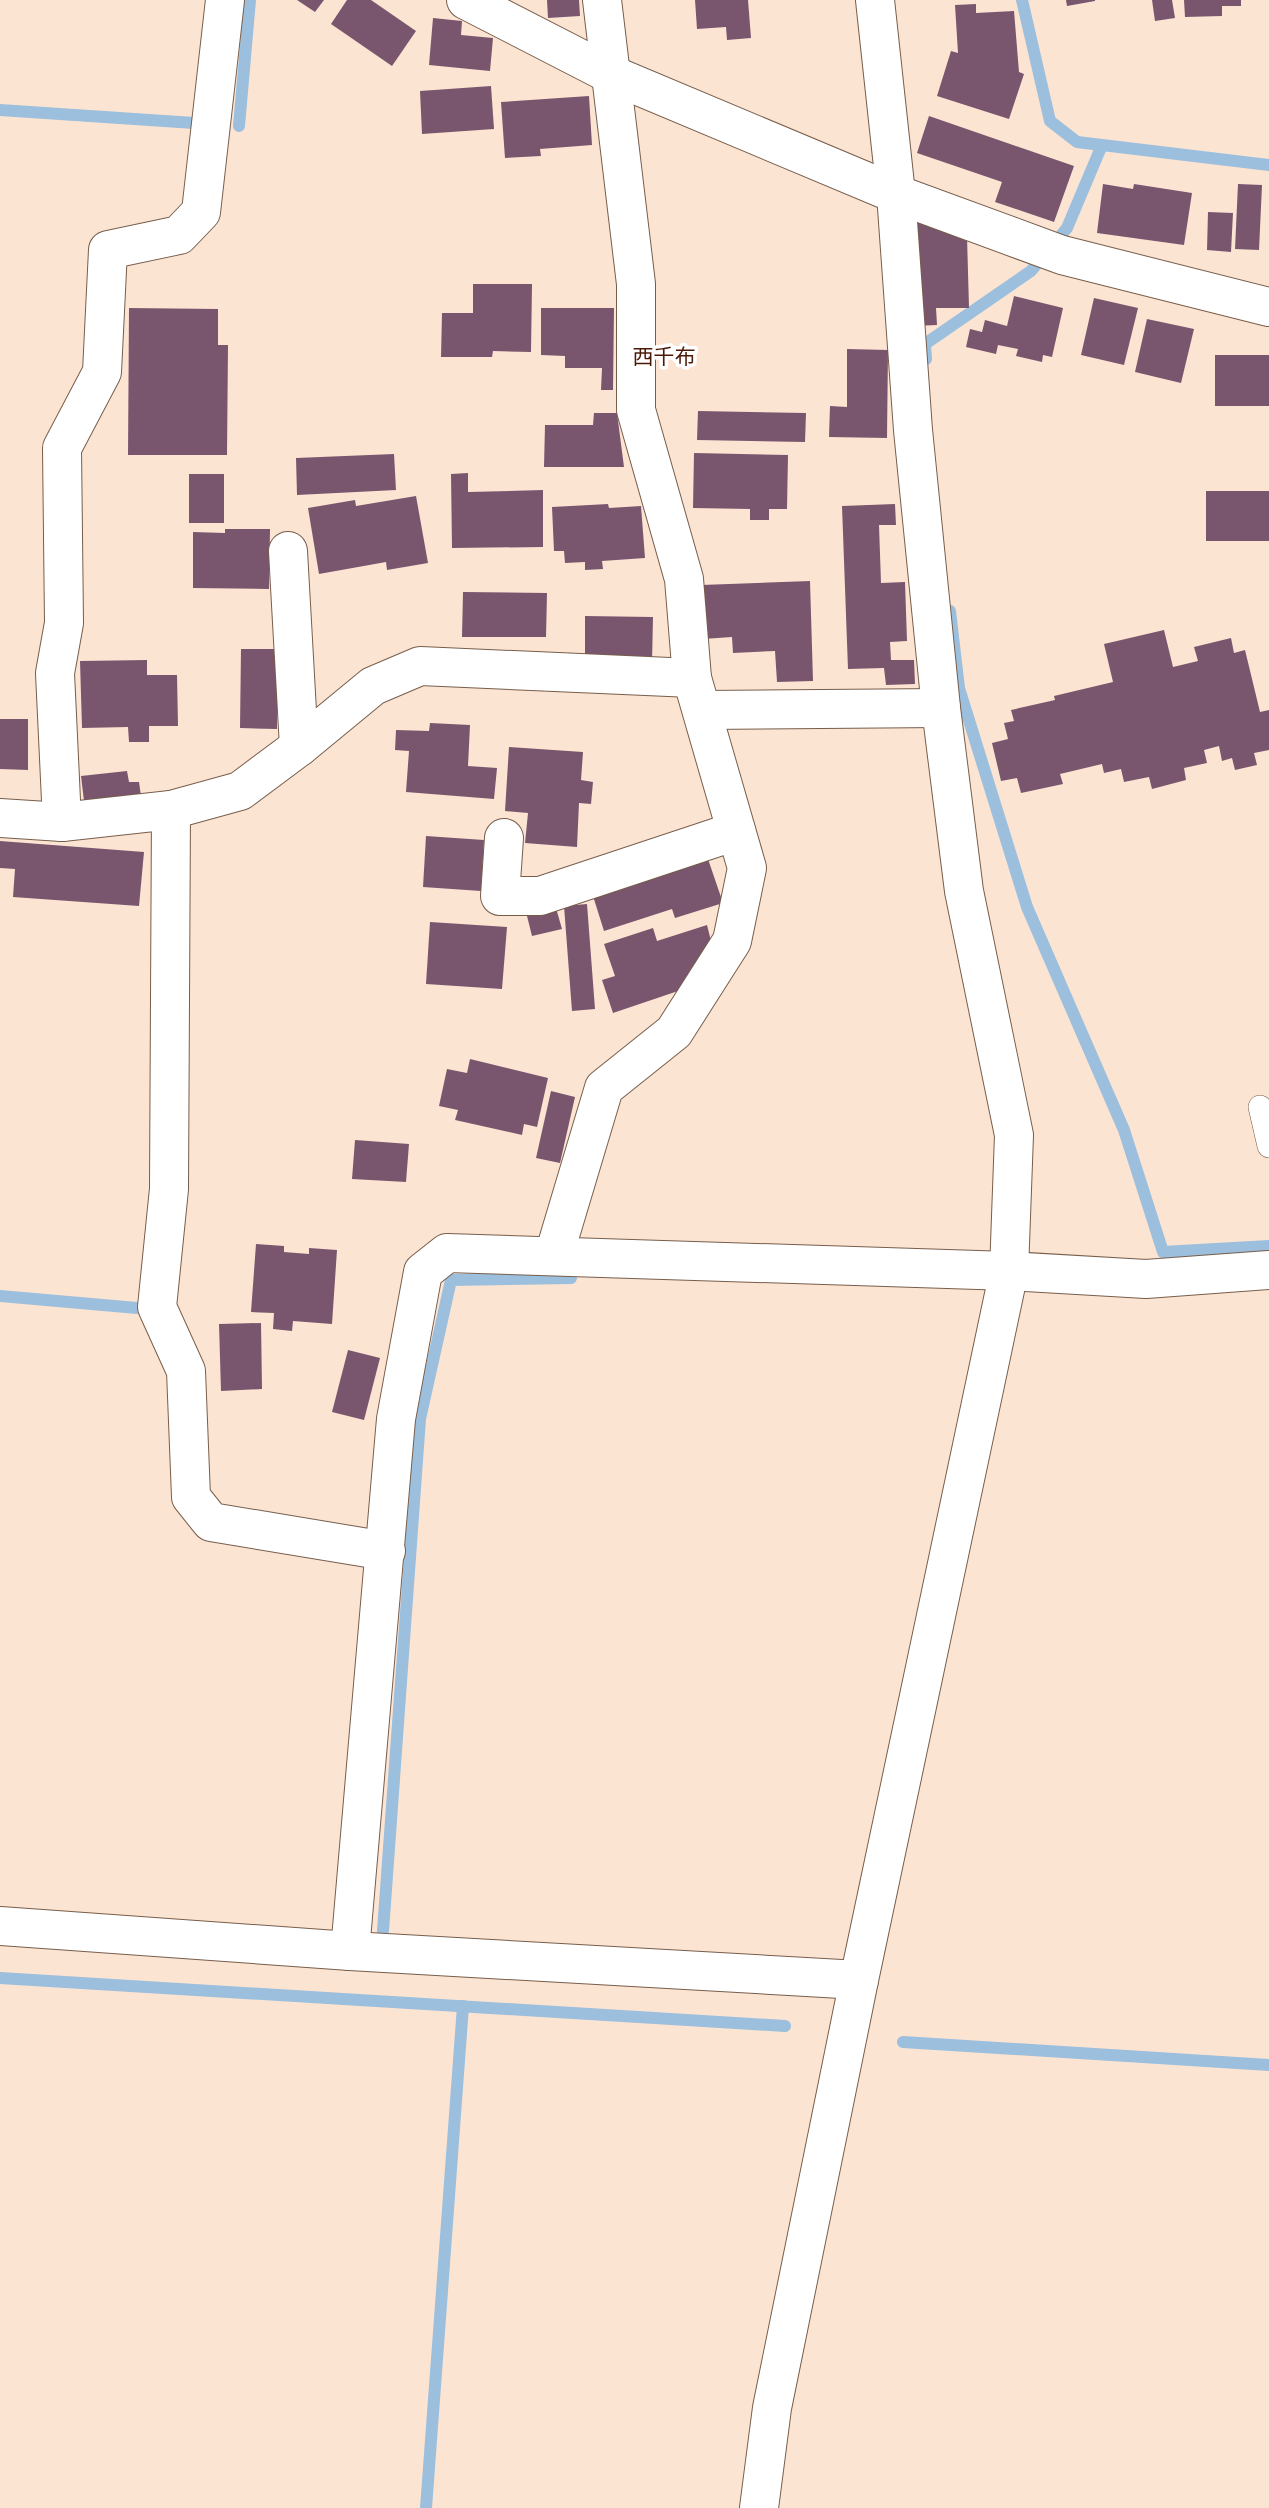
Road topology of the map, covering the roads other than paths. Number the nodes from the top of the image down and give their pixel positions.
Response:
1 (225, 0) edge
2 (466, 0) edge
3 (602, 0) edge
4 (875, 0) edge
5 (610, 74) junction
6 (896, 194) junction
7 (1269, 307) edge
8 (288, 551) dead end
9 (697, 694) junction
10 (941, 708) junction
11 (299, 747) junction
12 (171, 810) junction
13 (0, 818) edge
14 (62, 822) junction
15 (736, 831) junction
16 (504, 838) dead end
17 (1260, 1107) dead end
18 (1269, 1146) edge
19 (554, 1255) junction
20 (1269, 1270) edge
21 (1009, 1271) junction
22 (386, 1551) junction
23 (0, 1926) edge
24 (350, 1951) junction
25 (853, 2013) junction
26 (759, 2508) edge

1 - 14 street
2 - 5 street
3 - 5 street
4 - 6 street
5 - 6 street
5 - 9 street
6 - 7 street
6 - 10 street
8 - 11 street
9 - 10 street
9 - 11 street
9 - 15 street
10 - 21 street
11 - 12 street
12 - 14 street
12 - 22 street
13 - 14 street
15 - 16 street
15 - 19 street
17 - 18 lane
19 - 21 street
19 - 22 street
20 - 21 street
21 - 25 street
22 - 24 street
23 - 24 street
24 - 25 street
25 - 26 street

